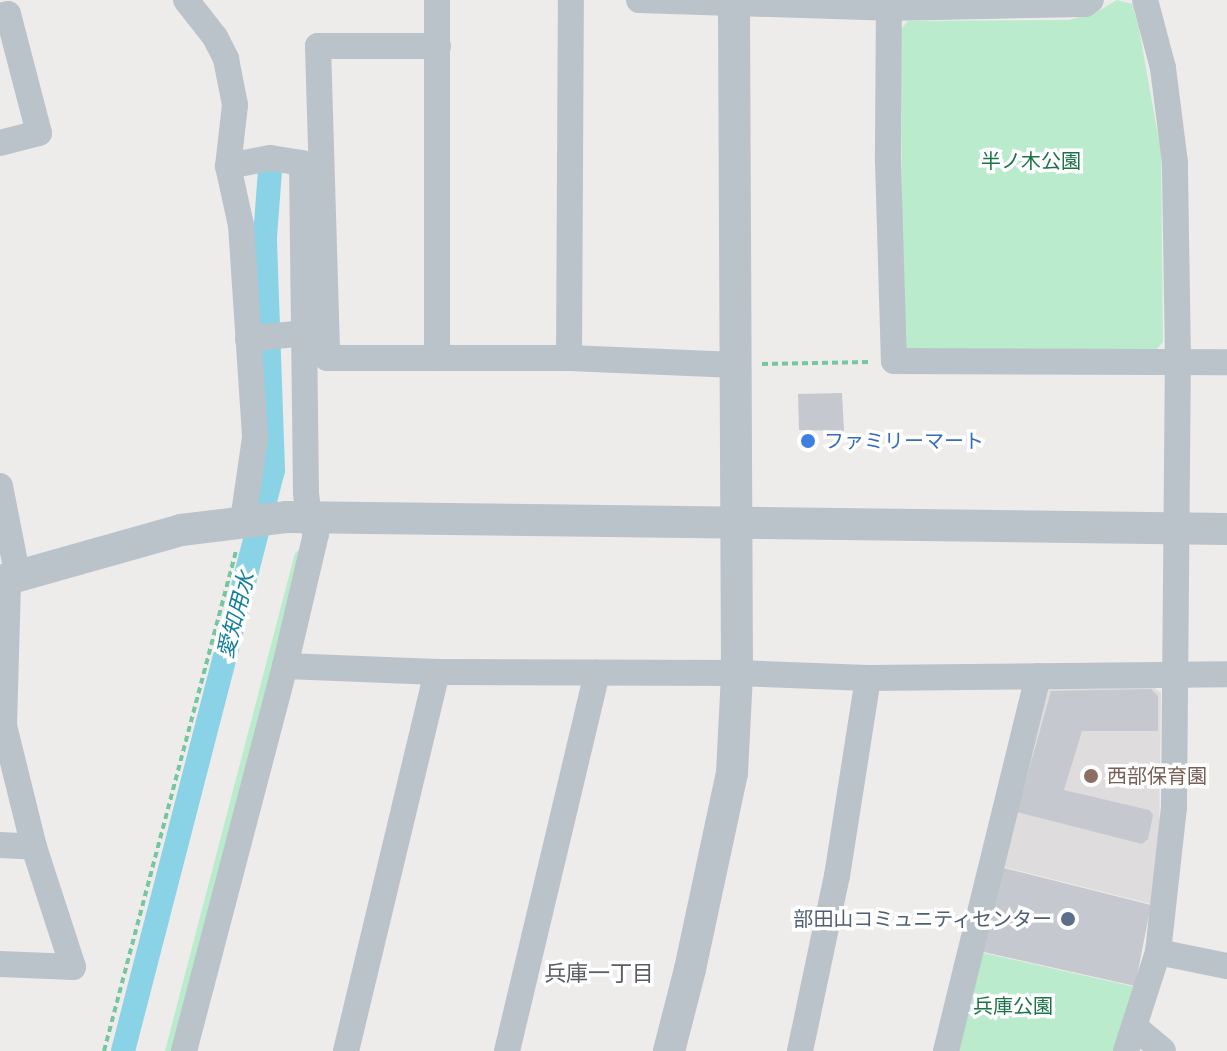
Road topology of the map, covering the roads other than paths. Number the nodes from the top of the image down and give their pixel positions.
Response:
1 (186, 0) edge
2 (437, 0) edge
3 (571, 0) edge
4 (639, 0) edge
5 (1091, 0) edge
6 (1145, 0) edge
7 (734, 3) edge
8 (889, 4) edge
9 (996, 4) edge
10 (0, 16) edge
11 (438, 46) junction
12 (0, 143) edge
13 (228, 166) junction
14 (304, 333) junction
15 (248, 339) junction
16 (437, 357) junction
17 (569, 358) junction
18 (1178, 362) junction
19 (1227, 362) edge
20 (736, 365) junction
21 (0, 486) edge
22 (298, 518) junction
23 (243, 520) junction
24 (734, 523) junction
25 (1174, 529) junction
26 (1227, 529) edge
27 (9, 580) edge
28 (285, 666) junction
29 (437, 672) junction
30 (1176, 672) junction
31 (597, 673) junction
32 (737, 673) junction
33 (1227, 674) edge
34 (1038, 676) junction
35 (868, 678) junction
36 (2, 726) edge
37 (0, 845) edge
38 (34, 847) junction
39 (1158, 952) junction
40 (0, 964) edge
41 (1227, 966) edge
42 (1131, 1039) edge
43 (184, 1051) edge
44 (346, 1051) edge
45 (507, 1051) edge
46 (669, 1051) edge
47 (800, 1051) edge
48 (946, 1051) edge
49 (1163, 1051) edge

1 - 13 street
2 - 11 street
3 - 17 street
4 - 7 street
5 - 9 street
6 - 18 street
7 - 8 street
7 - 20 street
8 - 9 street
8 - 18 street
10 - 12 street
11 - 16 street
11 - 16 street
13 - 14 street
13 - 15 street
14 - 15 street
14 - 22 street
15 - 23 street
16 - 17 street
17 - 20 street
18 - 19 street
18 - 25 street
20 - 24 street
21 - 27 street
22 - 23 street
22 - 24 street
22 - 28 street
23 - 27 street
24 - 25 street
24 - 32 street
25 - 26 street
25 - 30 street
27 - 36 street
28 - 29 street
28 - 43 street
29 - 31 street
29 - 44 street
30 - 33 street
30 - 34 street
30 - 39 street
31 - 32 street
31 - 45 street
32 - 35 street
32 - 46 street
34 - 35 street
34 - 48 street
35 - 47 street
36 - 38 street
37 - 38 street
38 - 40 street
39 - 41 street
39 - 42 street
42 - 49 street

